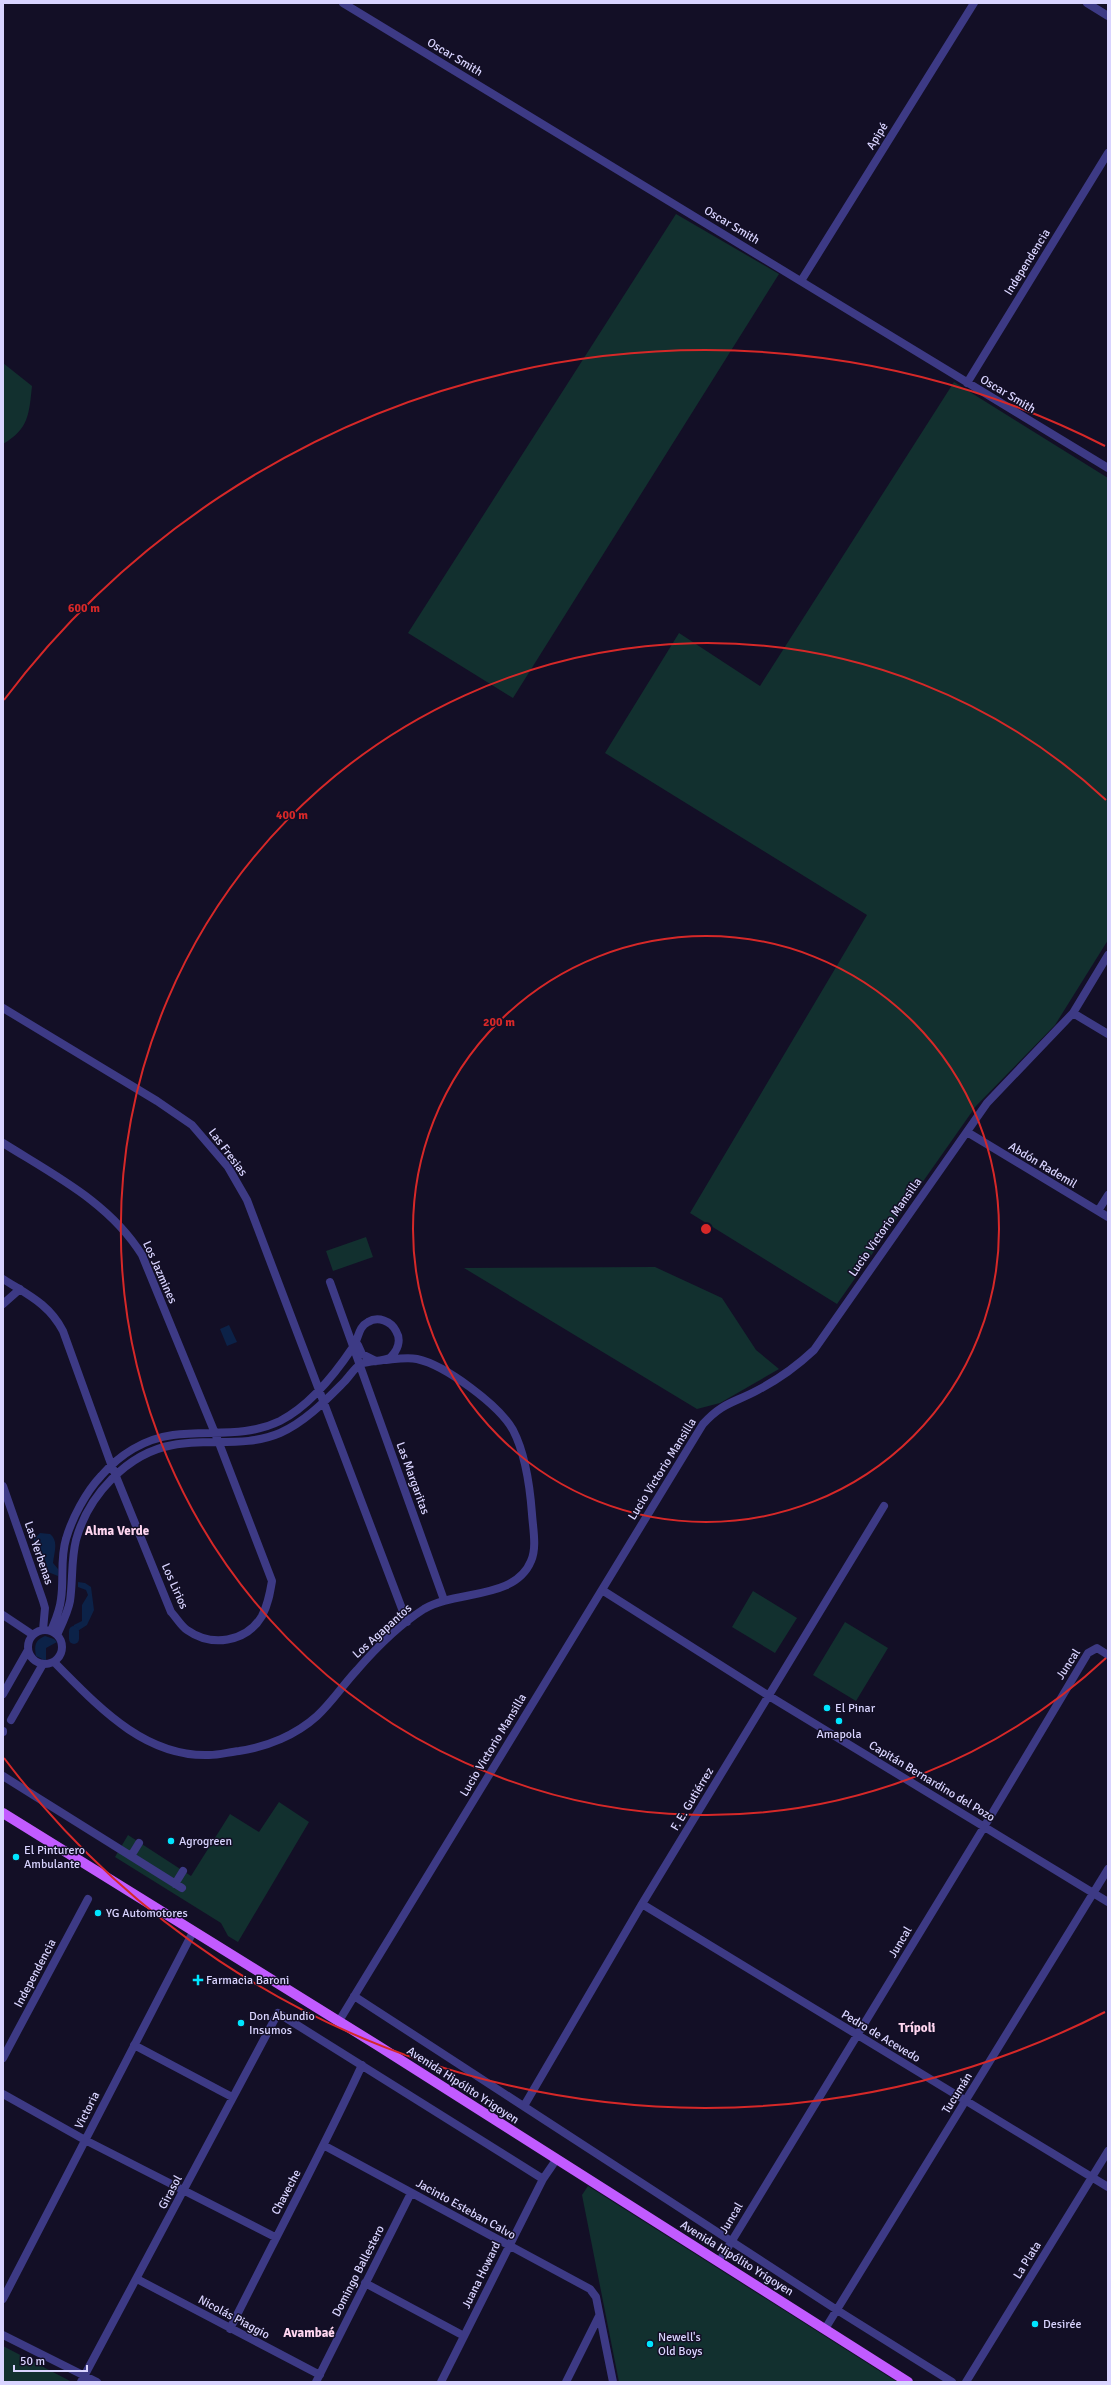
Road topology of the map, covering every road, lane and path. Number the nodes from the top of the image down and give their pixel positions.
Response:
1 (343, 3) edge
2 (974, 3) edge
3 (1087, 3) edge
4 (1108, 16) edge
5 (1108, 154) edge
6 (801, 282) junction
7 (967, 382) junction
8 (1108, 468) edge
9 (1108, 955) edge
10 (3, 1008) edge
11 (1073, 1013) junction
12 (1108, 1034) edge
13 (967, 1132) junction
14 (3, 1143) edge
15 (1108, 1196) edge
16 (1098, 1212) junction
17 (1108, 1217) edge
18 (3, 1279) edge
19 (330, 1282) dead end
20 (20, 1289) junction
21 (3, 1304) edge
22 (355, 1342) junction
23 (381, 1361) junction
24 (360, 1365) junction
25 (320, 1388) junction
26 (325, 1402) junction
27 (214, 1435) junction
28 (219, 1443) junction
29 (111, 1464) junction
30 (116, 1476) junction
31 (3, 1486) edge
32 (884, 1506) dead end
33 (602, 1590) junction
34 (444, 1600) junction
35 (3, 1615) edge
36 (407, 1622) junction
37 (51, 1632) junction
38 (33, 1635) junction
39 (28, 1650) junction
40 (1108, 1655) edge
41 (54, 1662) junction
42 (43, 1664) junction
43 (3, 1694) edge
44 (769, 1696) junction
45 (12, 1720) dead end
46 (3, 1776) edge
47 (3, 1813) edge
48 (984, 1827) junction
49 (139, 1843) dead end
50 (131, 1856) junction
51 (1108, 1869) edge
52 (183, 1871) dead end
53 (175, 1884) junction
54 (182, 1888) dead end
55 (1093, 1893) junction
56 (88, 1899) dead end
57 (1108, 1902) edge
58 (642, 1904) junction
59 (193, 1932) junction
60 (354, 1996) junction
61 (339, 2021) junction
62 (857, 2035) junction
63 (134, 2045) junction
64 (3, 2058) edge
65 (362, 2065) junction
66 (3, 2094) edge
67 (232, 2097) junction
68 (966, 2101) junction
69 (524, 2106) junction
70 (85, 2140) junction
71 (325, 2146) junction
72 (1108, 2151) edge
73 (556, 2160) junction
74 (1092, 2177) junction
75 (543, 2179) junction
76 (1108, 2187) edge
77 (185, 2190) junction
78 (412, 2193) junction
79 (276, 2237) junction
80 (732, 2240) junction
81 (509, 2246) junction
82 (718, 2262) junction
83 (137, 2279) junction
84 (365, 2283) junction
85 (3, 2299) edge
86 (837, 2310) junction
87 (599, 2316) junction
88 (230, 2329) junction
89 (825, 2329) junction
90 (3, 2335) edge
91 (464, 2336) junction
92 (318, 2378) edge
93 (83, 2379) edge
94 (97, 2382) edge
95 (441, 2382) edge
96 (566, 2382) edge
97 (614, 2382) edge
98 (908, 2382) edge
99 (952, 2382) edge
100 (966, 2382) edge

1 - 6 street, Oscar Smith
2 - 6 street, Apipé
3 - 4 street
5 - 7 street, Independencia
6 - 7 street, Oscar Smith
7 - 8 street, Oscar Smith
9 - 11 street, Lucio Victorio Mansilla
10 - 25 street, Las Fresias
11 - 12 street
11 - 13 street, Lucio Victorio Mansilla
13 - 16 street, Abdón Rademil
13 - 33 street, Lucio Victorio Mansilla
14 - 27 street, Los Jazmines
15 - 16 street
16 - 17 street, Abdón Rademil
18 - 20 street
19 - 22 street
20 - 21 street
20 - 29 street
22 - 23 street
22 - 23 street
22 - 24 street
22 - 25 street
23 - 24 street, Los Agapantos
23 - 34 street, Los Agapantos
24 - 26 street
24 - 34 street, Las Margaritas
25 - 26 street, Las Fresias
25 - 27 street
26 - 28 street
26 - 36 street
27 - 28 street, Los Jazmines
27 - 29 street
28 - 30 street
28 - 30 street, Los Lirios
29 - 30 street
29 - 37 street
30 - 37 street
31 - 37 street, Las Yerbenas
32 - 44 street, F. E. Gutiérrez
33 - 44 street, Capitán Bernardino del Pozo
33 - 60 street, Lucio Victorio Mansilla
34 - 36 street, Los Agapantos
35 - 38 street
36 - 41 street, Los Agapantos
37 - 38 street
37 - 41 street
38 - 39 street
39 - 42 street
39 - 43 street
40 - 48 street, Juncal
41 - 42 street
42 - 45 street
44 - 48 street, Capitán Bernardino del Pozo
44 - 58 street, F. E. Gutiérrez
46 - 50 street
47 - 59 main road, Avenida Hipólito Yrigoyen
48 - 55 street, Capitán Bernardino del Pozo
48 - 62 street, Juncal
49 - 50 street
50 - 53 street
51 - 55 street, Tucumán
52 - 53 street
53 - 54 street
55 - 57 street, Capitán Bernardino del Pozo
55 - 68 street, Tucumán
56 - 64 street, Independencia
58 - 62 street, Pedro de Acevedo
58 - 69 street, F. E. Gutiérrez
59 - 61 main road, Avenida Hipólito Yrigoyen
59 - 63 street, Victoria
60 - 61 street, Lucio Victorio Mansilla
60 - 69 street
61 - 73 main road, Avenida Hipólito Yrigoyen
62 - 68 street, Pedro de Acevedo
62 - 80 street, Juncal
63 - 67 street
63 - 70 street, Victoria
65 - 67 street, Girasol
65 - 71 street, Chaveche
65 - 75 street
66 - 70 street
67 - 77 street, Girasol
68 - 74 street, Pedro de Acevedo
68 - 86 street, Tucumán
69 - 80 street
70 - 77 street
70 - 85 street, Victoria
71 - 78 street, Jacinto Esteban Calvo
71 - 79 street, Chaveche
72 - 74 street, La Plata
73 - 75 street, Juana Howard
73 - 82 main road, Avenida Hipólito Yrigoyen
74 - 76 street, Pedro de Acevedo
74 - 100 street, La Plata
75 - 81 street, Juana Howard
77 - 79 street
77 - 83 street, Girasol
78 - 81 street, Jacinto Esteban Calvo
78 - 84 street, Domingo Ballestero
79 - 88 street, Chaveche
80 - 82 street, Juncal
80 - 86 street
81 - 87 street, Jacinto Esteban Calvo
81 - 91 street, Juana Howard
82 - 89 main road, Avenida Hipólito Yrigoyen
83 - 88 street, Nicolás Piaggio
83 - 93 street, Girasol
84 - 91 street
84 - 92 street, Domingo Ballestero
86 - 89 street, Tucumán
86 - 99 street
87 - 96 street
87 - 97 street
88 - 92 street, Nicolás Piaggio
89 - 98 main road, Avenida Hipólito Yrigoyen
90 - 93 street
91 - 95 street, Juana Howard
93 - 94 street

